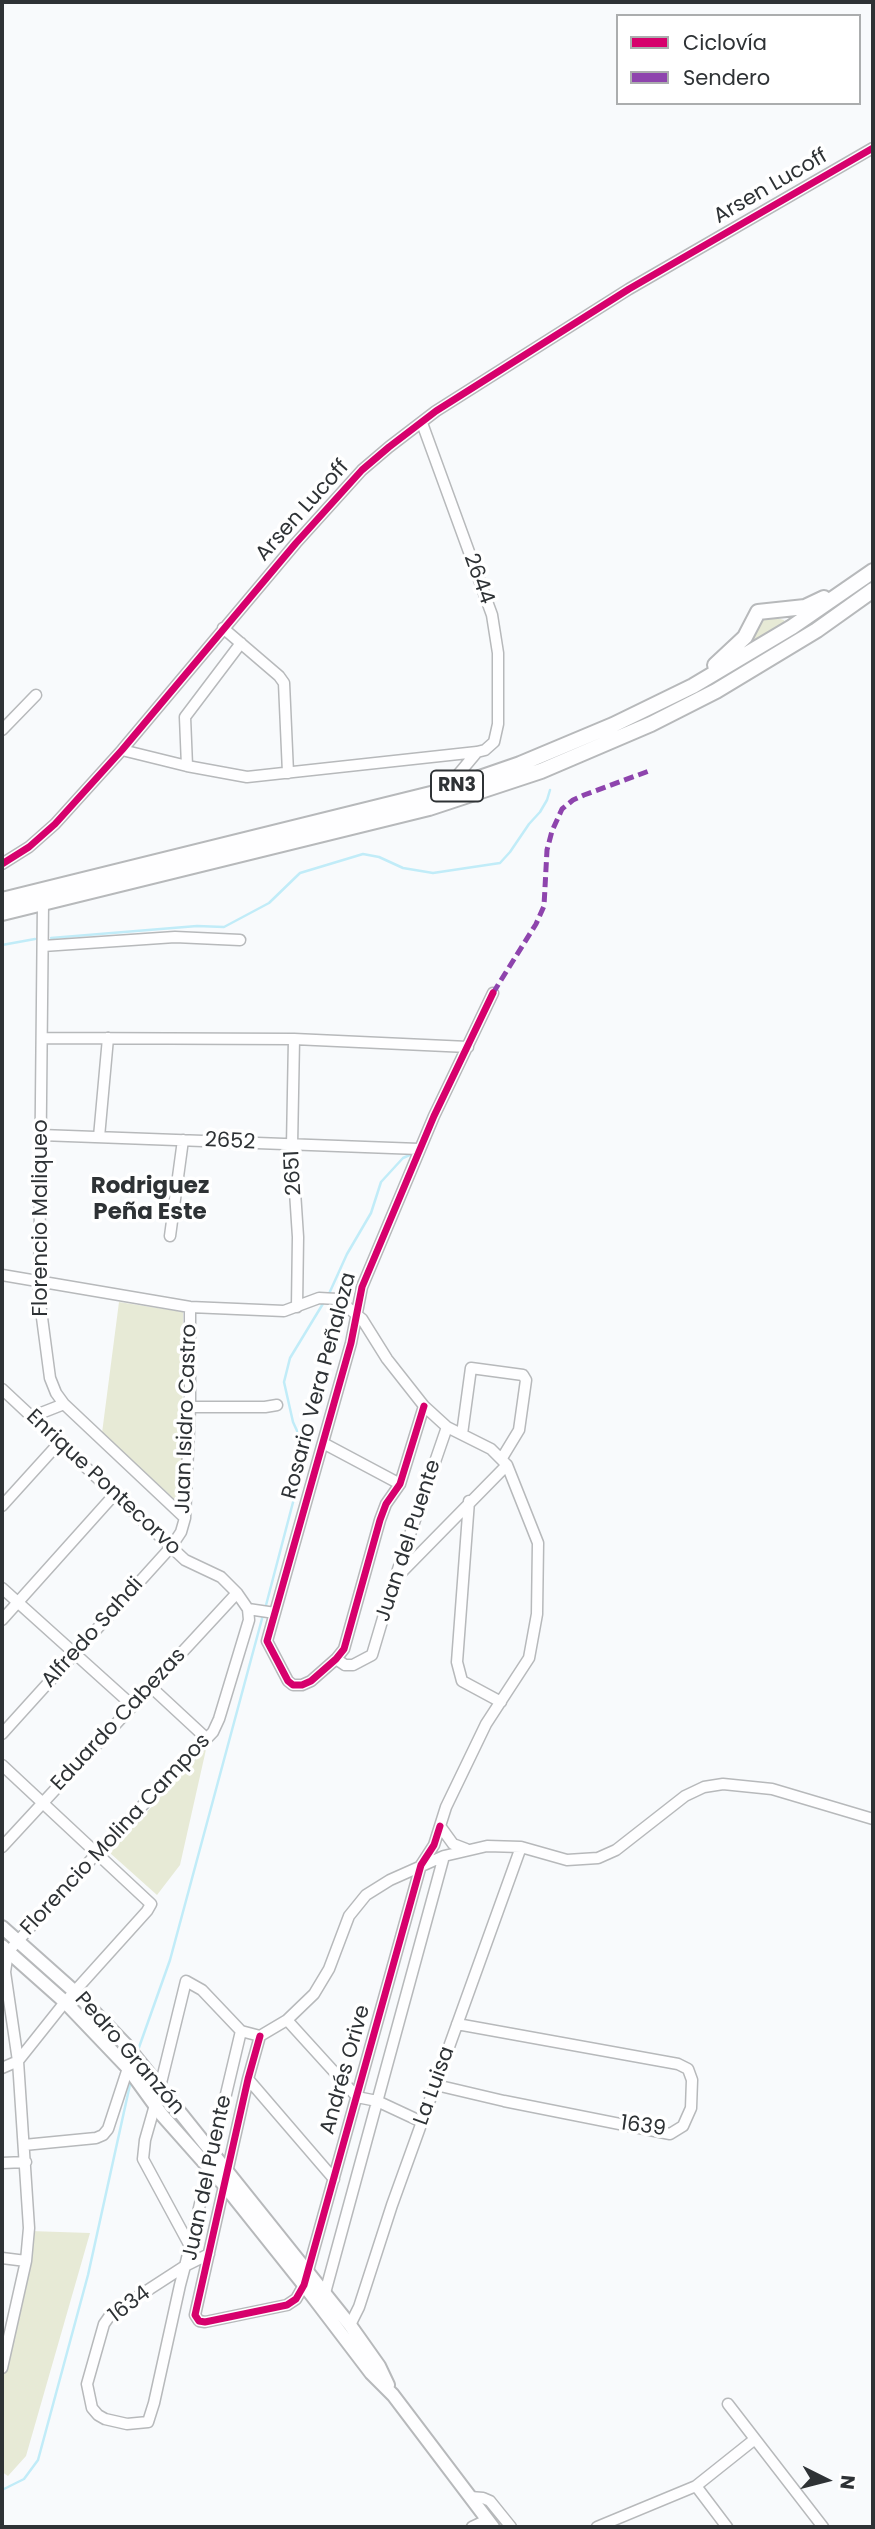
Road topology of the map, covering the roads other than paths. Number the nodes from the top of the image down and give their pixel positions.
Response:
1 (873, 148) edge
2 (422, 423) junction
3 (873, 572) edge
4 (854, 586) junction
5 (873, 590) edge
6 (223, 628) junction
7 (241, 643) junction
8 (693, 686) junction
9 (36, 695) dead end
10 (2, 730) edge
11 (122, 750) junction
12 (477, 752) junction
13 (187, 766) junction
14 (288, 773) junction
15 (445, 790) junction
16 (2, 864) edge
17 (2, 900) edge
18 (43, 903) junction
19 (2, 913) edge
20 (240, 940) dead end
21 (43, 946) junction
22 (493, 993) dead end
23 (42, 1038) junction
24 (108, 1038) junction
25 (294, 1039) junction
26 (468, 1047) junction
27 (41, 1135) junction
28 (99, 1137) junction
29 (183, 1140) junction
30 (292, 1146) junction
31 (419, 1149) junction
32 (170, 1236) dead end
33 (2, 1275) edge
34 (39, 1283) junction
35 (190, 1307) junction
36 (297, 1307) junction
37 (356, 1314) junction
38 (2, 1390) edge
39 (64, 1404) junction
40 (277, 1405) dead end
41 (424, 1406) junction
42 (190, 1407) junction
43 (31, 1417) junction
44 (447, 1427) junction
45 (462, 1434) junction
46 (59, 1443) junction
47 (323, 1443) junction
48 (504, 1462) junction
49 (400, 1483) junction
50 (114, 1494) junction
51 (469, 1501) junction
52 (2, 1506) edge
53 (185, 1518) junction
54 (181, 1532) joint
55 (171, 1547) junction
56 (394, 1581) junction
57 (2, 1588) edge
58 (237, 1593) junction
59 (18, 1602) junction
60 (248, 1609) junction
61 (275, 1613) junction
62 (2, 1620) edge
63 (75, 1653) junction
64 (336, 1659) junction
65 (151, 1686) junction
66 (501, 1702) junction
67 (133, 1706) junction
68 (2, 1734) edge
69 (206, 1738) junction
70 (2, 1765) edge
71 (43, 1802) junction
72 (873, 1819) edge
73 (440, 1826) junction
74 (2, 1847) edge
75 (521, 1847) junction
76 (466, 1849) junction
77 (97, 1853) junction
78 (444, 1856) junction
79 (421, 1865) junction
80 (2, 1927) edge
81 (17, 1941) junction
82 (5, 1949) edge
83 (75, 1992) junction
84 (6, 1999) edge
85 (65, 2002) junction
86 (287, 2021) junction
87 (457, 2024) junction
88 (241, 2031) junction
89 (260, 2036) junction
90 (18, 2061) junction
91 (2, 2068) edge
92 (128, 2068) junction
93 (248, 2079) junction
94 (436, 2085) junction
95 (160, 2087) junction
96 (357, 2097) junction
97 (377, 2101) junction
98 (155, 2105) junction
99 (422, 2122) junction
100 (24, 2145) junction
101 (211, 2151) junction
102 (26, 2162) junction
103 (2, 2163) edge
104 (207, 2167) junction
105 (334, 2179) junction
106 (226, 2180) junction
107 (190, 2246) junction
108 (209, 2254) junction
109 (2, 2258) edge
110 (26, 2261) junction
111 (185, 2266) junction
112 (308, 2272) junction
113 (304, 2285) junction
114 (325, 2293) junction
115 (350, 2325) junction
116 (3, 2361) edge
117 (393, 2395) junction
118 (728, 2404) dead end
119 (105, 2419) joint
120 (755, 2439) junction
121 (696, 2486) junction
122 (470, 2497) junction
123 (490, 2524) edge
124 (472, 2527) edge
125 (511, 2527) edge
126 (597, 2527) edge
127 (727, 2527) edge
128 (823, 2527) edge

1 - 2 street, Arsen Lucoff
2 - 6 street, Arsen Lucoff
2 - 12 street, 2644
3 - 4 highway, RN3
4 - 8 highway, RN3
4 - 8 highway
5 - 18 highway, RN3
6 - 7 street
6 - 11 street, Arsen Lucoff
7 - 13 street
7 - 14 street
8 - 15 highway, RN3
9 - 10 street
11 - 13 street
11 - 16 street, Arsen Lucoff
12 - 14 street
12 - 15 street
13 - 14 street
15 - 17 highway, RN3
18 - 19 highway, RN3
18 - 21 street, Florencio Maliqueo
20 - 21 street
21 - 23 street, Florencio Maliqueo
22 - 26 street, Rosario Vera Peñaloza
23 - 24 street
23 - 27 street, Florencio Maliqueo
24 - 25 street
24 - 28 street
25 - 26 street
25 - 30 street, 2651
26 - 31 street, Rosario Vera Peñaloza
27 - 28 street, 2652
27 - 34 street, Florencio Maliqueo
28 - 29 street, 2652
29 - 30 street, 2652
29 - 32 street
30 - 31 street, 2652
30 - 36 street, 2651
31 - 37 street, Rosario Vera Peñaloza
33 - 34 street
34 - 35 street
34 - 39 street, Florencio Maliqueo
35 - 36 street
35 - 42 street, Juan Isidro Castro
36 - 37 street
37 - 41 street
37 - 47 street, Rosario Vera Peñaloza
38 - 43 street, Enrique Pontecorvo
39 - 43 street
39 - 53 street, Florencio Maliqueo
40 - 42 street
41 - 44 street
41 - 49 street, Juan del Puente
42 - 53 street, Juan Isidro Castro
43 - 46 street, Enrique Pontecorvo
44 - 45 street
44 - 56 street, Juan del Puente
45 - 48 street
45 - 48 street
46 - 50 street, Enrique Pontecorvo
46 - 52 street
47 - 49 street
47 - 61 street, Rosario Vera Peñaloza
48 - 51 street
48 - 66 street, Andrés Orive
49 - 64 street, Juan del Puente
50 - 55 street, Enrique Pontecorvo
50 - 59 street
51 - 56 street
51 - 66 street
53 - 54 street, Juan Isidro Castro
54 - 55 street, Alfredo Sahdi
55 - 58 street, Enrique Pontecorvo
55 - 63 street, Alfredo Sahdi
56 - 64 street, Juan del Puente
57 - 59 street
58 - 60 street, Enrique Pontecorvo
58 - 65 street, Eduardo Cabezas
59 - 62 street
59 - 63 street
60 - 61 street
60 - 69 street, Florencio Molina Campos
61 - 64 street, Rosario Vera Peñaloza
63 - 67 street
63 - 68 street, Alfredo Sahdi
65 - 67 street, Eduardo Cabezas
65 - 69 street
66 - 73 street, Andrés Orive
67 - 71 street, Eduardo Cabezas
69 - 77 street, Florencio Molina Campos
70 - 71 street
71 - 74 street, Eduardo Cabezas
71 - 77 street
72 - 75 street
73 - 76 street
73 - 79 street, Andrés Orive
75 - 76 street
75 - 87 street, La Luisa
76 - 78 street
77 - 81 street, Florencio Molina Campos
77 - 83 street
78 - 79 street
78 - 97 street, Andrés Orive
79 - 86 street
79 - 96 street, Andrés Orive
80 - 81 main road, Pedro Granzón
81 - 82 street, Florencio Molina Campos
81 - 83 main road, Pedro Granzón
82 - 84 street
82 - 85 main road, Pedro Granzón
83 - 85 street
83 - 95 main road, Pedro Granzón
84 - 90 street
85 - 90 street
85 - 92 main road, Pedro Granzón
86 - 89 street
86 - 96 street
87 - 94 street, La Luisa
87 - 94 street, 1639
88 - 89 street
88 - 95 street
88 - 101 street, Juan del Puente
89 - 93 street, Juan del Puente
90 - 91 street
90 - 100 street
92 - 98 main road, Pedro Granzón
92 - 100 street
93 - 105 street
93 - 106 street, Juan del Puente
94 - 99 street, La Luisa
95 - 101 main road, Pedro Granzón
96 - 97 street
96 - 105 street, Andrés Orive
97 - 99 street
97 - 114 street, Andrés Orive
98 - 104 main road, Pedro Granzón
98 - 107 street
99 - 115 street, La Luisa
100 - 102 street
101 - 104 street, Juan del Puente
101 - 106 main road, Pedro Granzón
102 - 103 street
102 - 110 street
104 - 106 main road, Pedro Granzón
104 - 107 street, Juan del Puente
105 - 112 street, Andrés Orive
106 - 108 street, Juan del Puente
106 - 112 main road, Pedro Granzón
106 - 113 main road, Pedro Granzón
107 - 111 street, Juan del Puente
108 - 111 street, 1634
108 - 113 street, Juan del Puente
109 - 110 street
110 - 116 street
111 - 119 street, Juan del Puente
111 - 119 street, 1634
112 - 113 street, Andrés Orive
112 - 114 main road, Pedro Granzón
113 - 117 main road, Pedro Granzón
114 - 115 main road, Pedro Granzón
115 - 117 main road, Pedro Granzón
117 - 122 main road, Pedro Granzón
118 - 120 street
120 - 121 street
120 - 128 street
121 - 126 street
121 - 127 street
122 - 123 main road, Pedro Granzón
122 - 125 street
123 - 124 street

